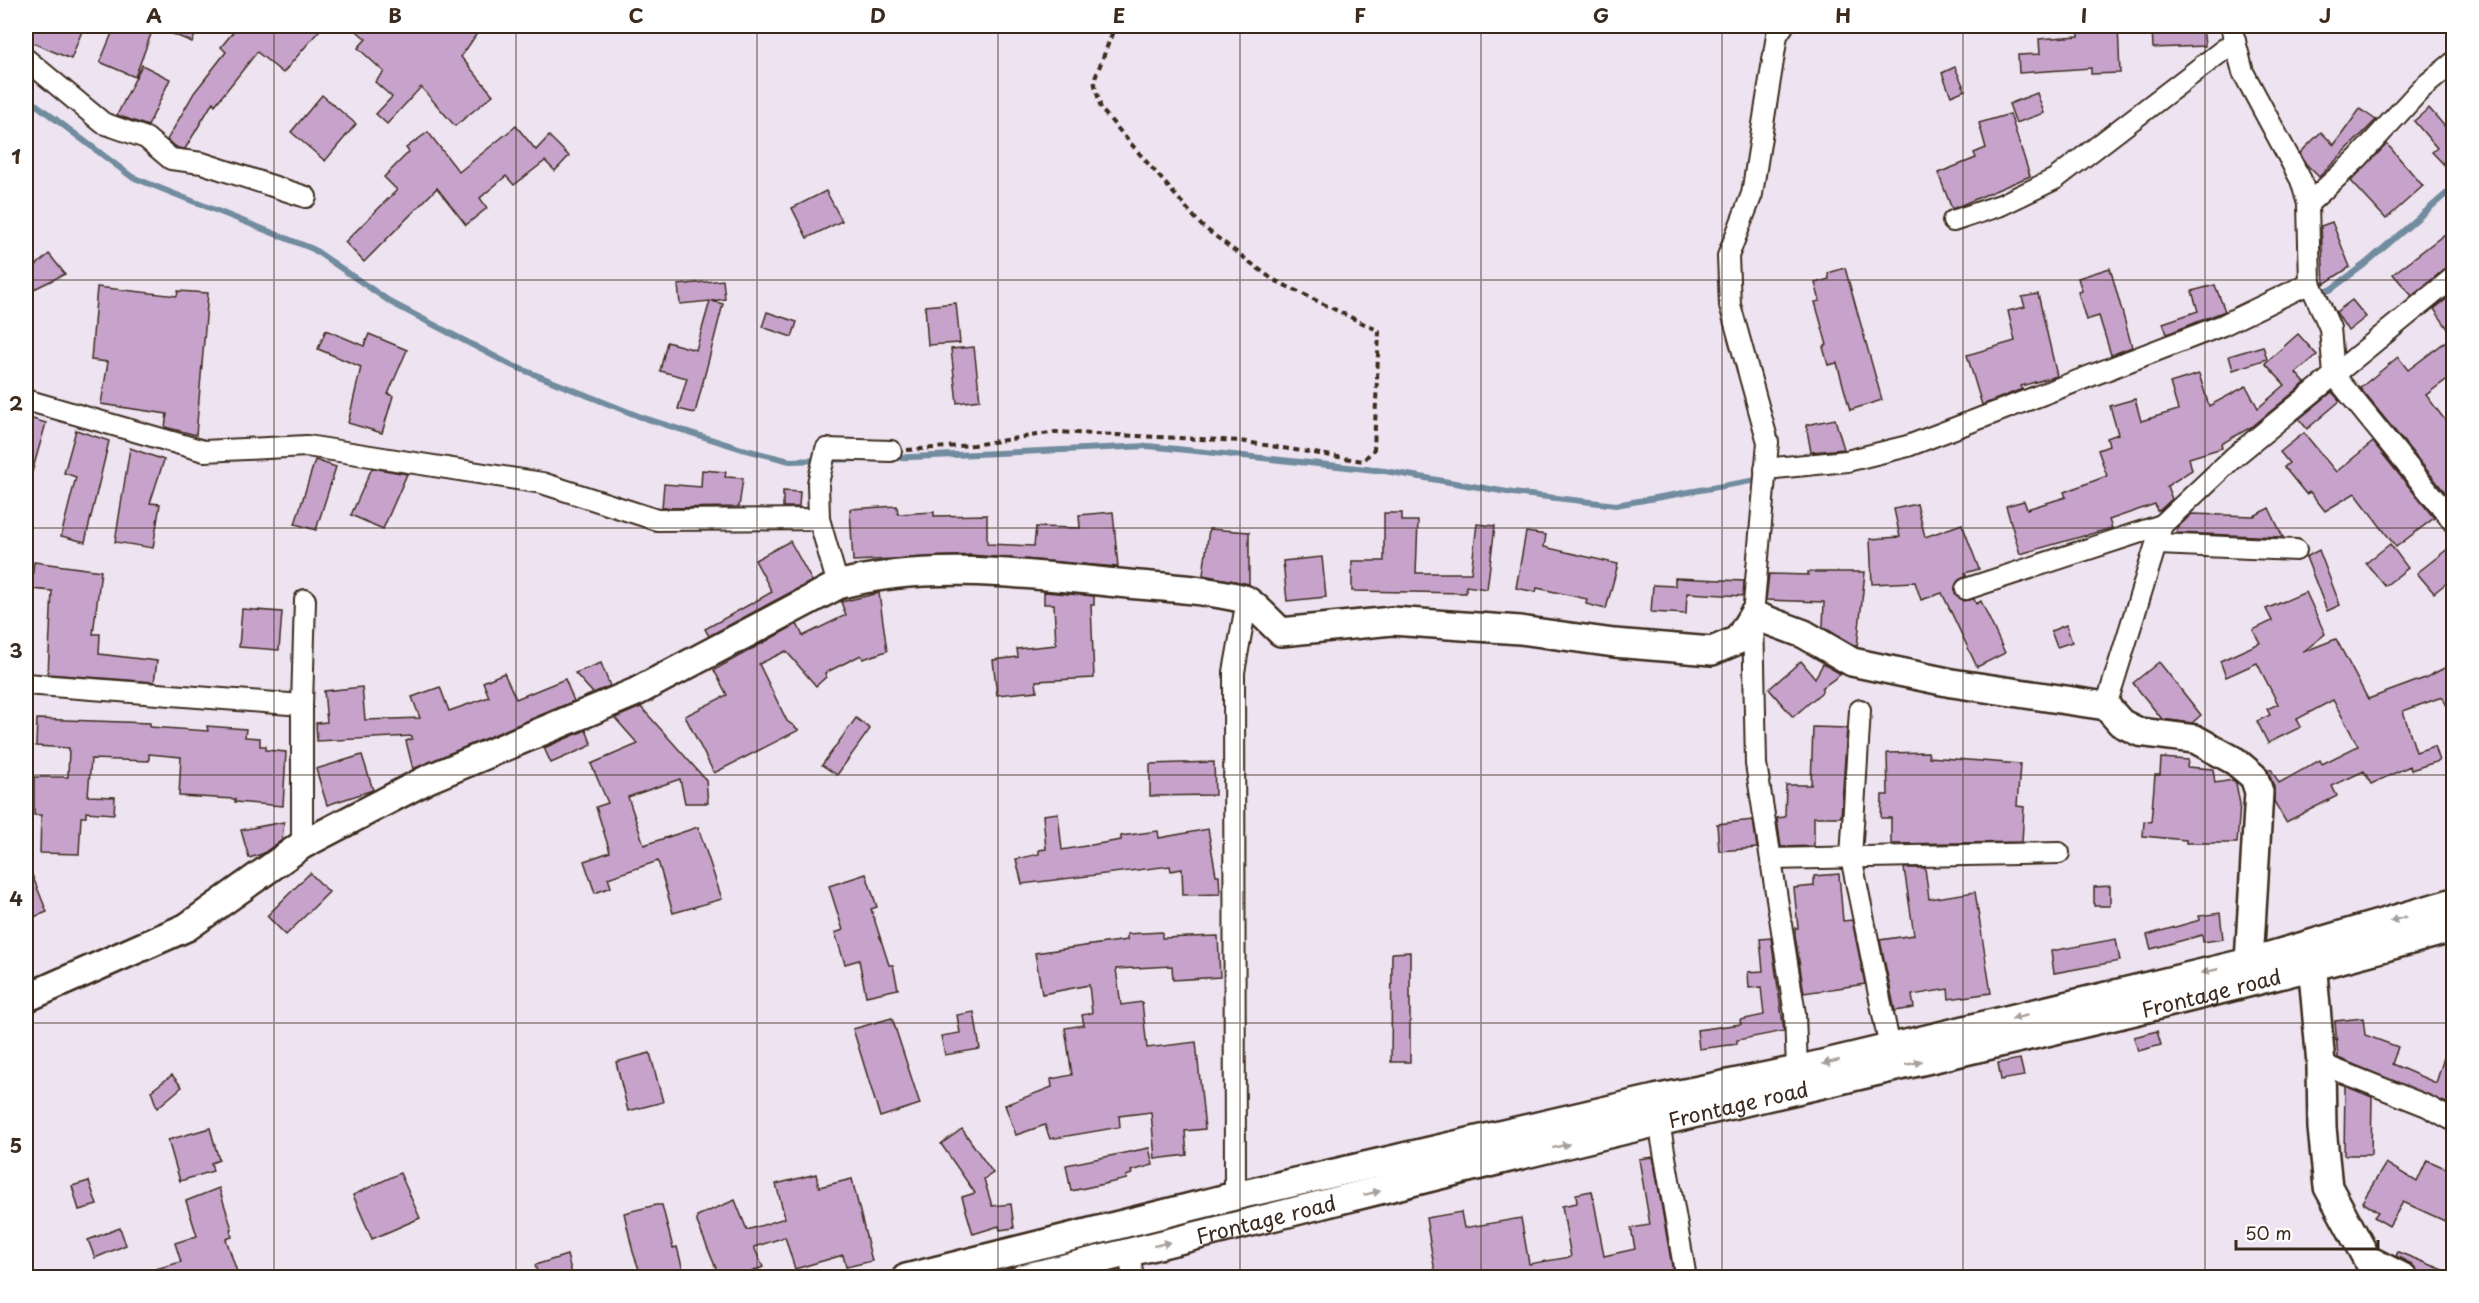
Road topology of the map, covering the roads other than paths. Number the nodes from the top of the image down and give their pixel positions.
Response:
1 (1783, 26) edge
2 (2233, 33) edge
3 (26, 59) edge
4 (2454, 62) edge
5 (306, 197) dead end
6 (2308, 204) junction
7 (1953, 221) dead end
8 (2454, 277) edge
9 (2310, 284) junction
10 (2334, 375) junction
11 (26, 400) edge
12 (891, 451) road end
13 (1765, 469) junction
14 (819, 519) junction
15 (2454, 523) edge
16 (2160, 534) junction
17 (2296, 550) dead end
18 (838, 585) junction
19 (1966, 589) dead end
20 (306, 600) dead end
21 (1247, 600) junction
22 (1753, 615) junction
23 (26, 684) edge
24 (302, 705) junction
25 (2106, 706) junction
26 (1860, 710) dead end
27 (302, 845) junction
28 (2059, 853) dead end
29 (1851, 857) junction
30 (1771, 859) junction
31 (2454, 902) edge
32 (2454, 928) edge
33 (2312, 957) junction
34 (2249, 962) junction
35 (26, 998) edge
36 (1890, 1048) junction
37 (2322, 1064) junction
38 (1797, 1070) junction
39 (1656, 1111) junction
40 (2454, 1121) edge
41 (1235, 1196) junction
42 (1131, 1265) edge
43 (906, 1278) edge
44 (1023, 1278) edge
45 (1686, 1278) edge
46 (2404, 1278) edge

1 - 13 street
2 - 6 street
2 - 7 street
3 - 5 street
4 - 6 street
6 - 9 street
8 - 10 street
9 - 10 street
9 - 13 street
10 - 15 street
10 - 16 street
11 - 14 street
12 - 14 street
13 - 22 street
14 - 18 street
16 - 17 street
16 - 19 street
16 - 25 street
18 - 21 main road
18 - 27 main road
20 - 24 street
21 - 22 main road
21 - 41 street
22 - 25 main road
22 - 30 street
23 - 24 street
24 - 27 street
25 - 34 main road
26 - 29 street
27 - 35 main road
28 - 29 street
29 - 30 street
29 - 36 street
30 - 38 street
31 -> 33 main road
32 - 33 main road, Frontage road
33 - 34 main road
33 - 37 main road
39 -> 33 main road, Frontage road
34 -> 36 main road
36 -> 38 main road
37 - 40 street
37 - 46 main road
38 - 39 main road
39 - 41 main road
42 -> 39 main road, Frontage road
39 - 45 street
41 - 43 main road
42 - 44 main road, Frontage road

